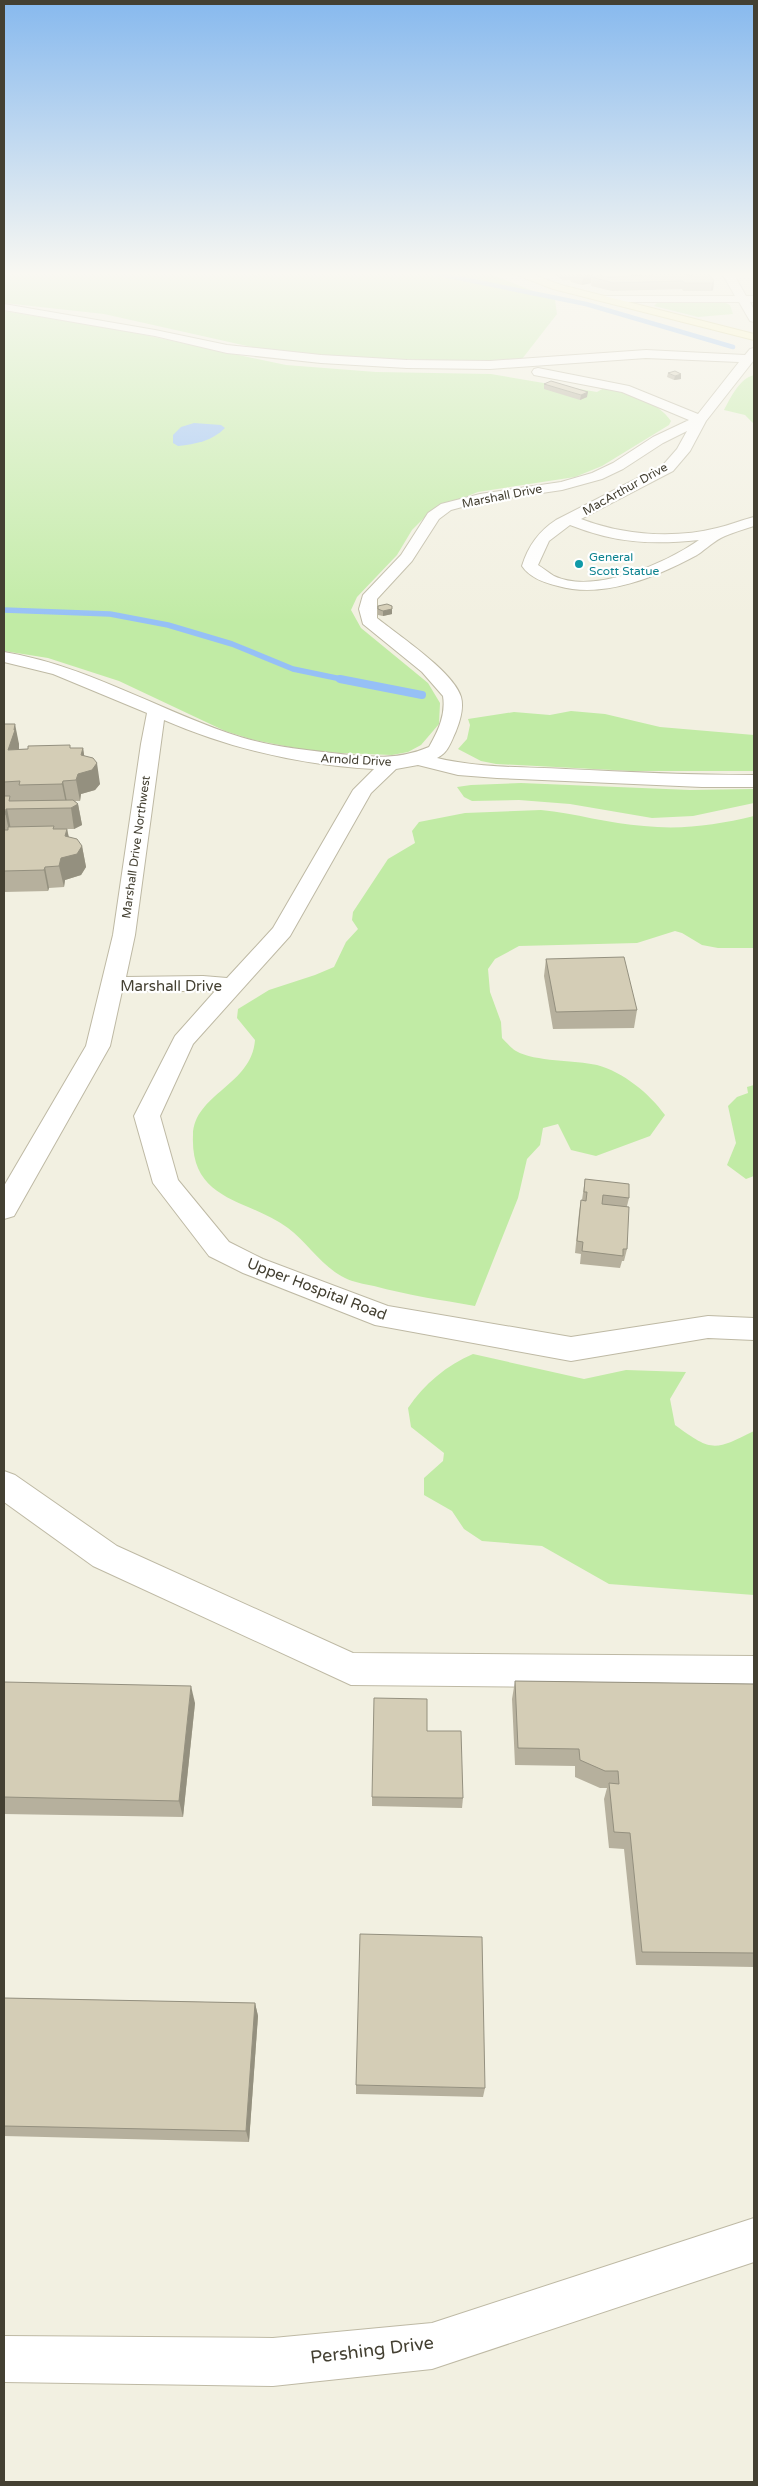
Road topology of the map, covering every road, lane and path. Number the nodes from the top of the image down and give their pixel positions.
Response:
1 (625, 389) edge
2 (724, 389) edge
3 (700, 420) junction
4 (569, 520) junction
5 (754, 521) edge
6 (718, 533) junction
7 (4, 657) edge
8 (156, 710) junction
9 (417, 759) junction
10 (391, 763) junction
11 (754, 781) edge
12 (114, 984) junction
13 (233, 986) junction
14 (4, 1209) edge
15 (754, 1329) edge
16 (4, 1484) edge
17 (754, 1673) edge
18 (754, 2240) edge
19 (4, 2359) edge

1 - 3 street
2 - 3 street, Marshall Drive
3 - 4 street, MacArthur Drive
3 - 9 street, Marshall Drive
4 - 6 street, MacArthur Drive
4 - 6 street
5 - 6 street, MacArthur Drive
7 - 8 street, Arnold Drive
8 - 10 street, Arnold Drive
8 - 12 street, Marshall Drive Northwest
9 - 10 street, Arnold Drive
9 - 11 street, Arnold Drive
10 - 13 street, Marshall Drive
12 - 13 street, Marshall Drive
12 - 14 street, Marshall Drive
13 - 15 street, Upper Hospital Road
16 - 17 street
18 - 19 street, Pershing Drive

